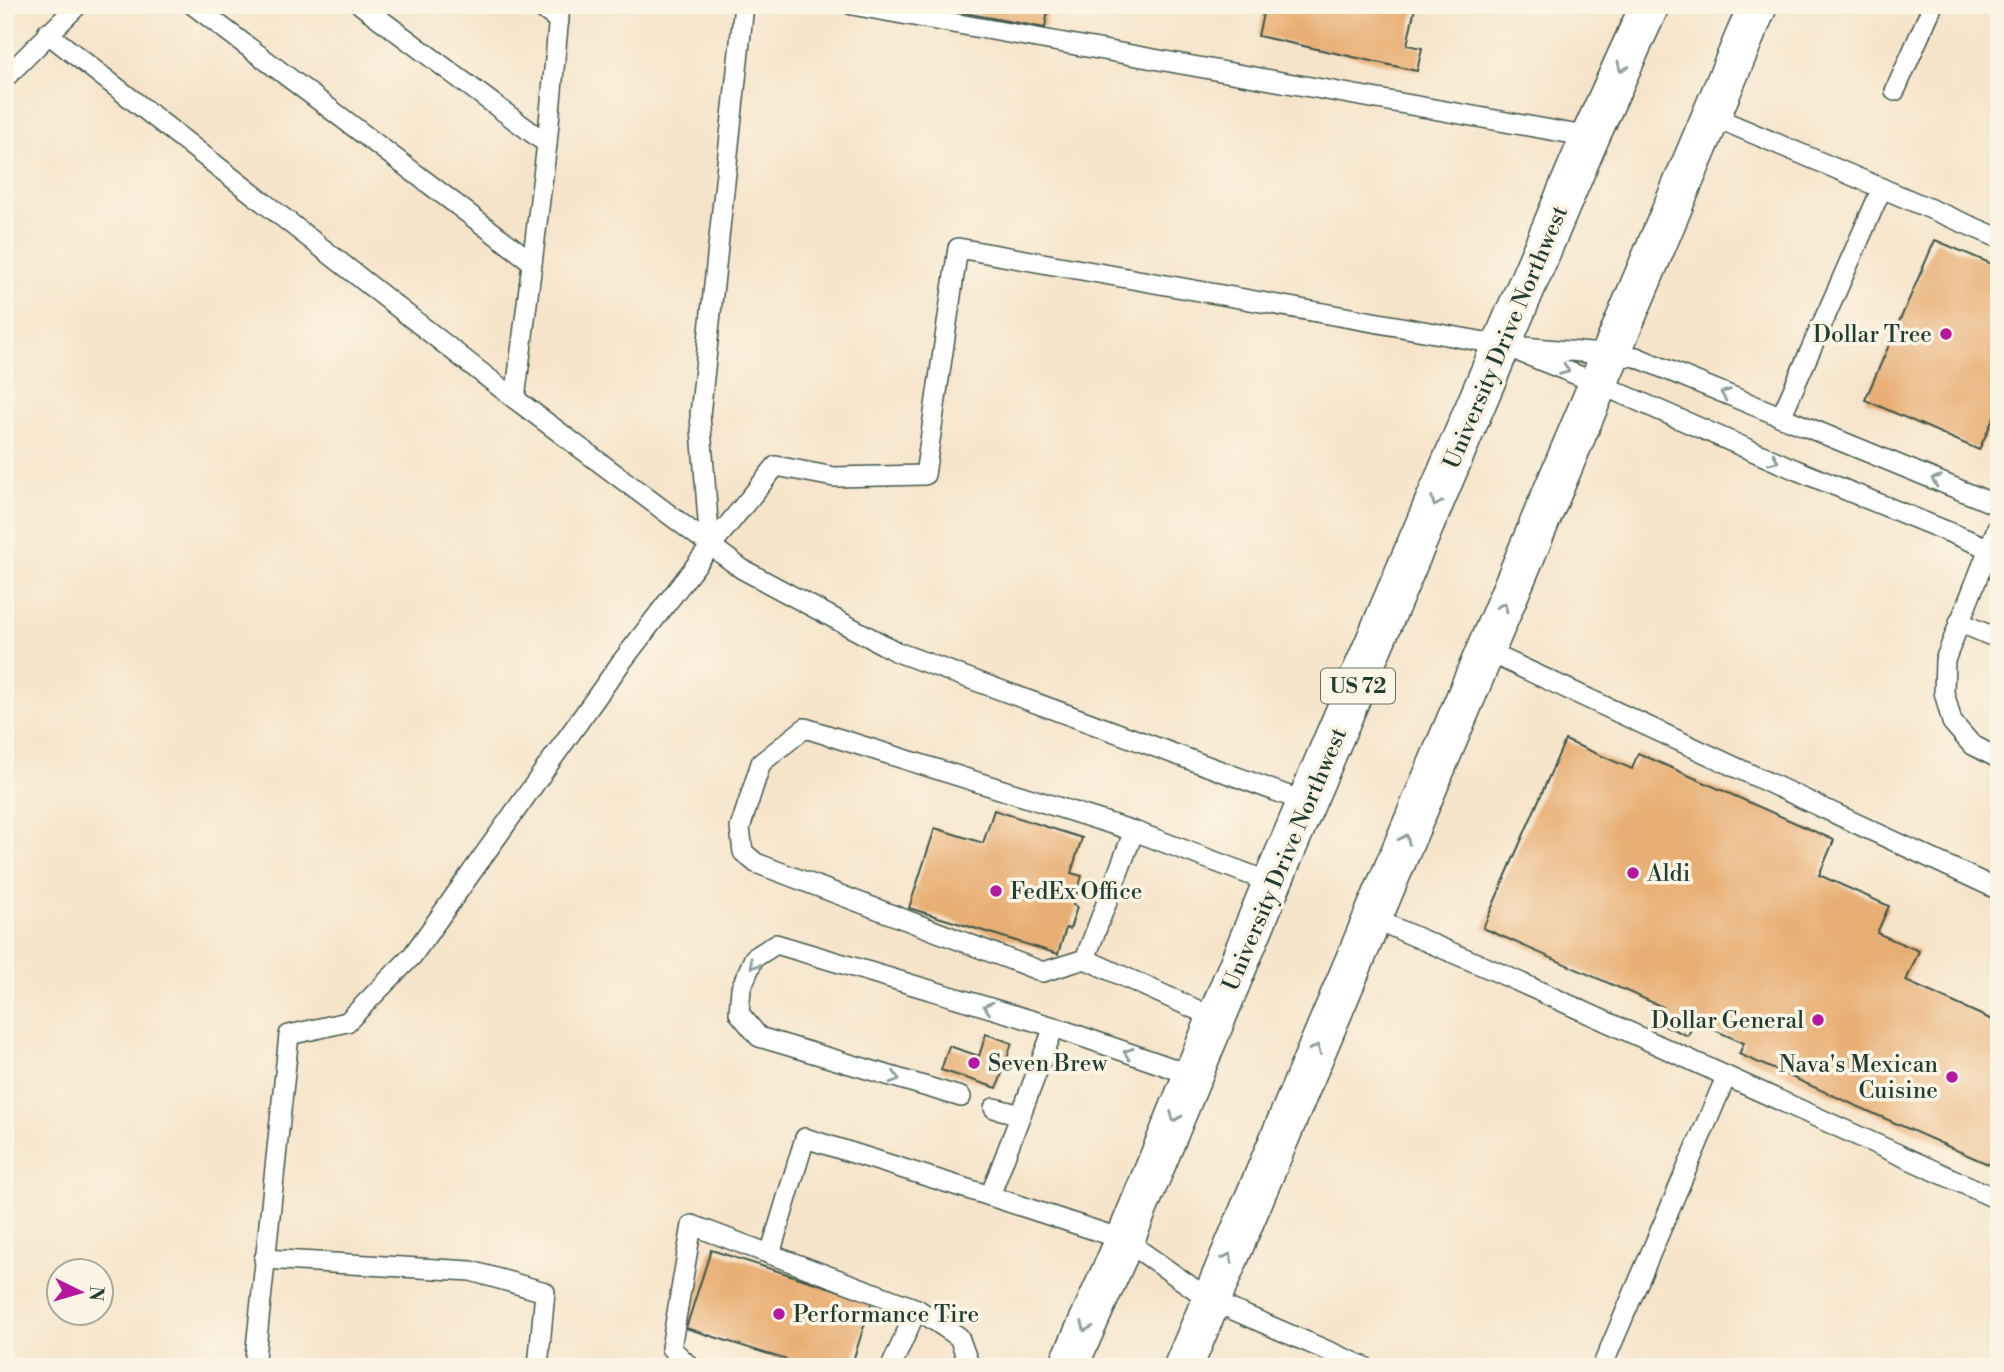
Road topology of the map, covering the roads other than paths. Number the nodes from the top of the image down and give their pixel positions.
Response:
1 (78, 5) edge
2 (193, 5) edge
3 (361, 5) edge
4 (538, 5) edge
5 (744, 5) edge
6 (852, 5) edge
7 (1650, 5) edge
8 (1758, 5) edge
9 (1933, 5) edge
10 (560, 13) edge
11 (47, 33) junction
12 (5, 78) edge
13 (1895, 91) dead end
14 (1712, 116) junction
15 (1590, 137) junction
16 (547, 144) junction
17 (1882, 188) junction
18 (1999, 238) edge
19 (532, 262) junction
20 (1502, 345) junction
21 (1604, 368) junction
22 (515, 399) junction
23 (1781, 417) junction
24 (1999, 506) edge
25 (1999, 523) edge
26 (709, 547) junction
27 (1989, 548) junction
28 (1959, 622) junction
29 (1999, 636) edge
30 (1484, 650) junction
31 (1999, 759) edge
32 (1308, 803) junction
33 (1134, 831) junction
34 (1272, 883) junction
35 (1999, 890) edge
36 (1372, 918) junction
37 (1084, 959) junction
38 (1217, 1019) junction
39 (1054, 1027) junction
40 (1192, 1075) junction
41 (1727, 1077) junction
42 (961, 1097) dead end
43 (994, 1108) dead end
44 (1021, 1115) junction
45 (990, 1196) junction
46 (1999, 1200) edge
47 (1125, 1240) junction
48 (770, 1254) junction
49 (264, 1259) junction
50 (1210, 1300) junction
51 (917, 1309) junction
52 (254, 1367) edge
53 (538, 1367) edge
54 (690, 1367) edge
55 (891, 1367) edge
56 (970, 1367) edge
57 (1068, 1367) edge
58 (1183, 1367) edge
59 (1365, 1367) edge
60 (1602, 1367) edge

1 - 11 lane
2 - 19 lane
3 - 16 lane
4 - 10 lane
5 - 26 lane
6 - 15 lane
7 -> 15 highway, University Drive Northwest / US 72
8 - 14 highway
9 - 13 lane
10 - 16 lane
11 - 12 lane
11 - 22 lane
14 - 17 lane
14 - 21 highway
15 - 20 highway, University Drive Northwest / US 72
16 - 19 lane
17 - 18 lane
17 - 23 lane
19 - 22 lane
20 - 21 lane
20 -> 21 lane
20 - 26 lane
20 -> 32 highway, University Drive Northwest / US 72
23 -> 21 lane
21 -> 27 lane
30 -> 21 highway
22 - 26 lane
24 -> 23 lane
25 - 27 lane
26 - 32 lane
26 - 49 lane
27 - 28 lane
28 - 29 lane
28 - 31 lane
30 - 35 lane
36 -> 30 highway
32 - 34 highway, University Drive Northwest / US 72
33 - 34 lane
33 - 37 lane
33 - 37 lane
34 - 38 highway, University Drive Northwest / US 72
36 - 41 lane
50 -> 36 highway
37 - 38 lane
38 - 40 highway, University Drive Northwest / US 72
40 -> 39 lane
39 -> 42 lane
39 - 44 lane
40 -> 47 highway, University Drive Northwest / US 72
41 - 46 lane
41 - 60 lane
43 - 44 lane
44 - 45 lane
45 - 47 lane
45 - 48 lane
47 - 50 lane
47 -> 57 highway, University Drive Northwest / US 72
48 - 51 lane
48 - 54 lane
49 - 52 lane
49 - 53 lane
50 - 58 highway
50 - 59 lane
51 - 55 lane
51 - 56 lane

